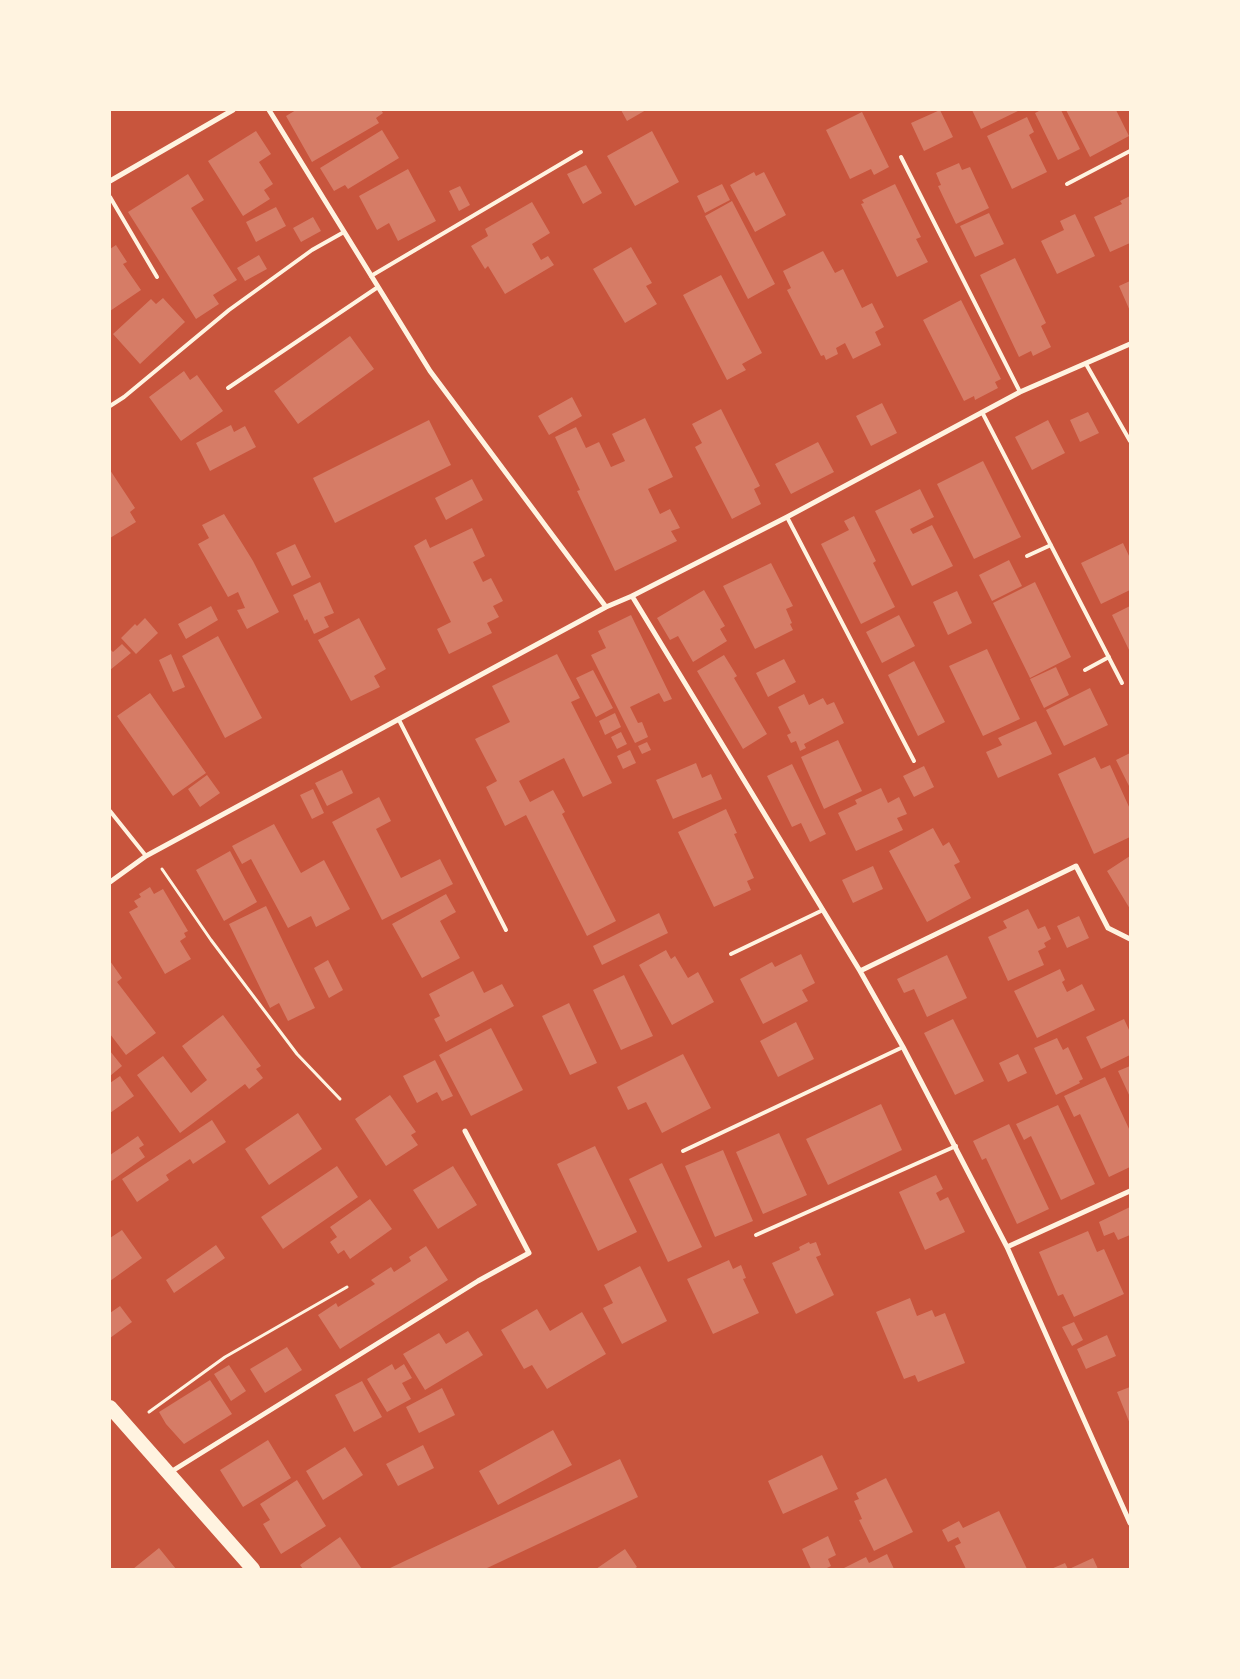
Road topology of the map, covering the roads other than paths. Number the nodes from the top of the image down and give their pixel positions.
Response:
1 (233, 110) edge
2 (269, 110) edge
3 (1130, 151) edge
4 (581, 152) dead end
5 (900, 157) dead end
6 (110, 180) edge
7 (1067, 184) dead end
8 (110, 197) edge
9 (344, 232) junction
10 (371, 276) junction
11 (157, 277) dead end
12 (378, 287) junction
13 (1130, 344) edge
14 (1086, 364) junction
15 (228, 388) dead end
16 (1020, 392) junction
17 (110, 406) edge
18 (982, 412) junction
19 (1130, 441) edge
20 (787, 517) junction
21 (1051, 545) junction
22 (1027, 556) dead end
23 (632, 596) junction
24 (606, 607) junction
25 (1109, 657) junction
26 (1085, 670) dead end
27 (1122, 683) dead end
28 (399, 720) junction
29 (914, 762) dead end
30 (110, 811) edge
31 (148, 855) junction
32 (110, 882) edge
33 (823, 910) junction
34 (506, 930) dead end
35 (1130, 939) edge
36 (731, 954) dead end
37 (860, 971) junction
38 (902, 1047) junction
39 (465, 1130) dead end
40 (956, 1146) junction
41 (683, 1151) dead end
42 (1130, 1191) edge
43 (756, 1234) dead end
44 (1007, 1246) junction
45 (110, 1407) edge
46 (168, 1473) junction
47 (1130, 1524) edge
48 (253, 1569) edge

1 - 6 street
2 - 9 street
3 - 7 lane
4 - 10 lane
5 - 16 lane
8 - 11 lane
9 - 10 street
9 - 17 lane
10 - 12 street
12 - 15 lane
12 - 24 street
13 - 14 street
14 - 16 street
14 - 19 lane
16 - 18 street
18 - 20 street
18 - 21 lane
20 - 23 street
20 - 29 lane
21 - 22 lane
21 - 25 lane
23 - 24 street
23 - 33 street
24 - 28 street
25 - 26 lane
25 - 27 lane
28 - 31 street
28 - 34 lane
30 - 31 lane
31 - 32 street
33 - 36 lane
33 - 37 street
35 - 37 street
37 - 38 street
38 - 40 street
38 - 41 lane
39 - 46 street
40 - 43 lane
40 - 44 street
42 - 44 street
44 - 47 street
45 - 46 highway
46 - 48 highway

